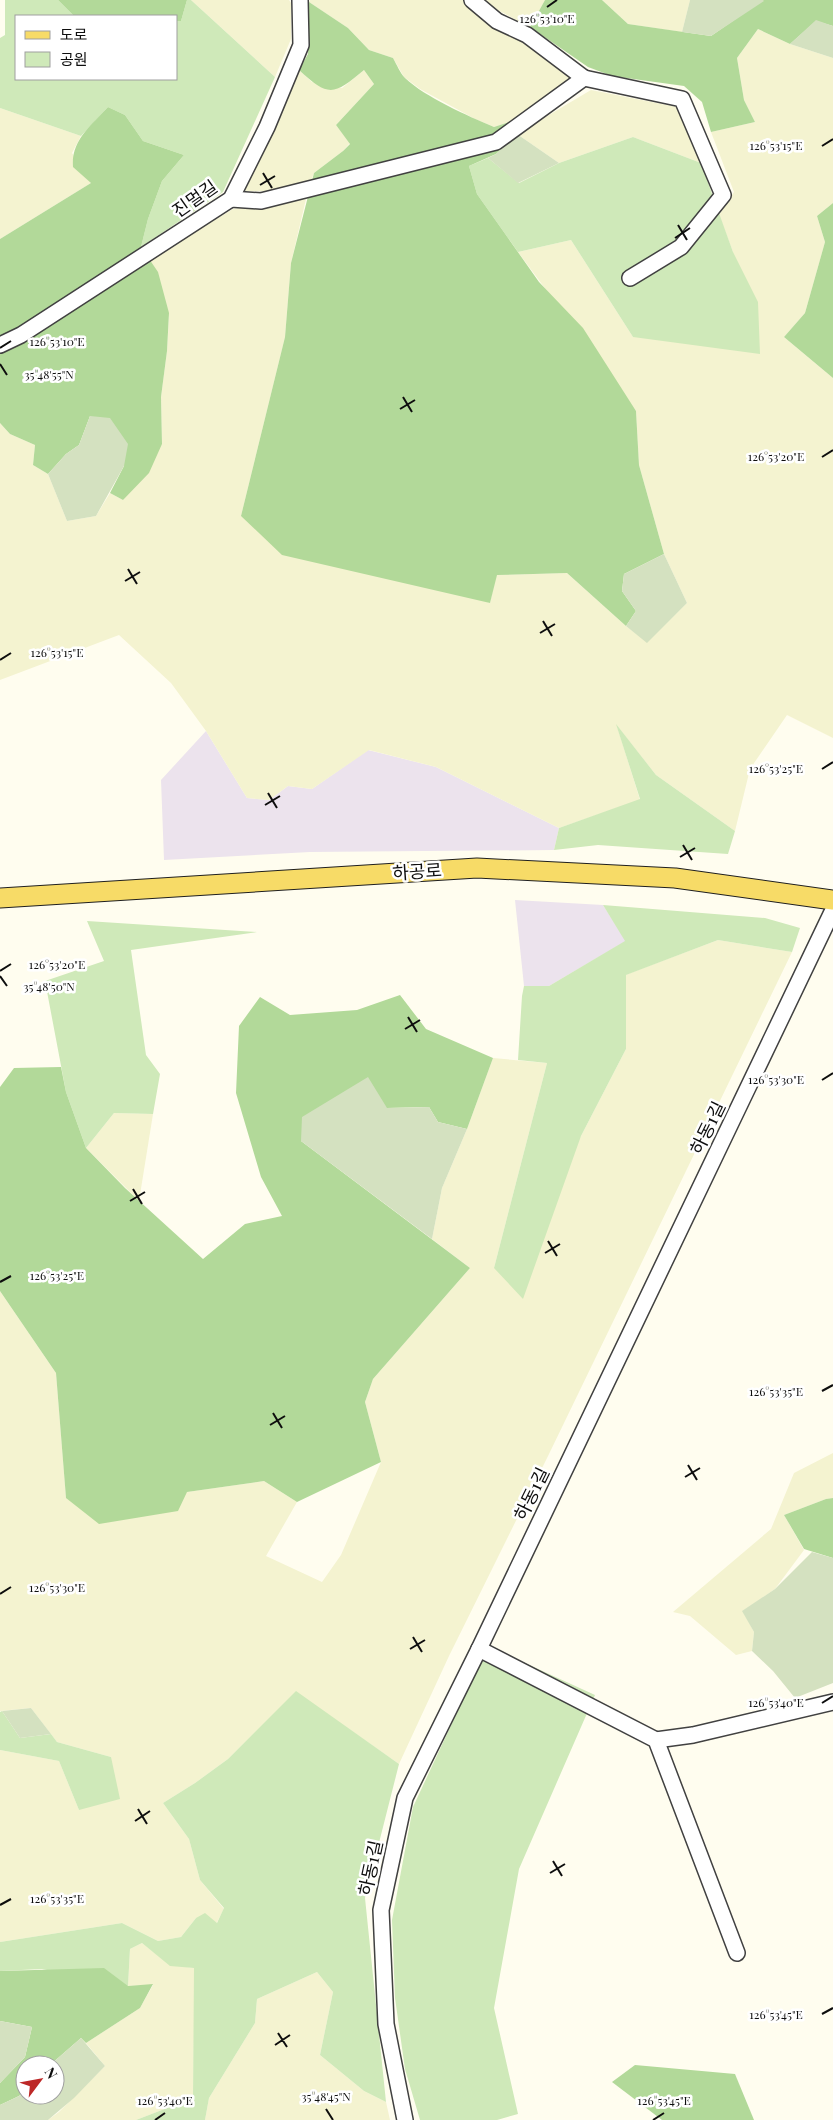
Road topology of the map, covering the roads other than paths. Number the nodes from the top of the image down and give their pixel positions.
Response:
1 (300, 0) edge
2 (472, 0) edge
3 (584, 78) junction
4 (231, 199) junction
5 (630, 278) dead end
6 (0, 345) edge
7 (0, 898) edge
8 (833, 900) edge
9 (833, 910) edge
10 (479, 1649) junction
11 (833, 1702) edge
12 (656, 1740) junction
13 (736, 1953) dead end
14 (405, 2120) edge

1 - 4 street, 진멀길
2 - 3 street
3 - 4 street
3 - 5 street
4 - 6 street, 진멀길
7 - 8 main road, 하공로
9 - 10 street, 하동1길
10 - 12 street
10 - 14 street, 하동1길
11 - 12 street
12 - 13 street

